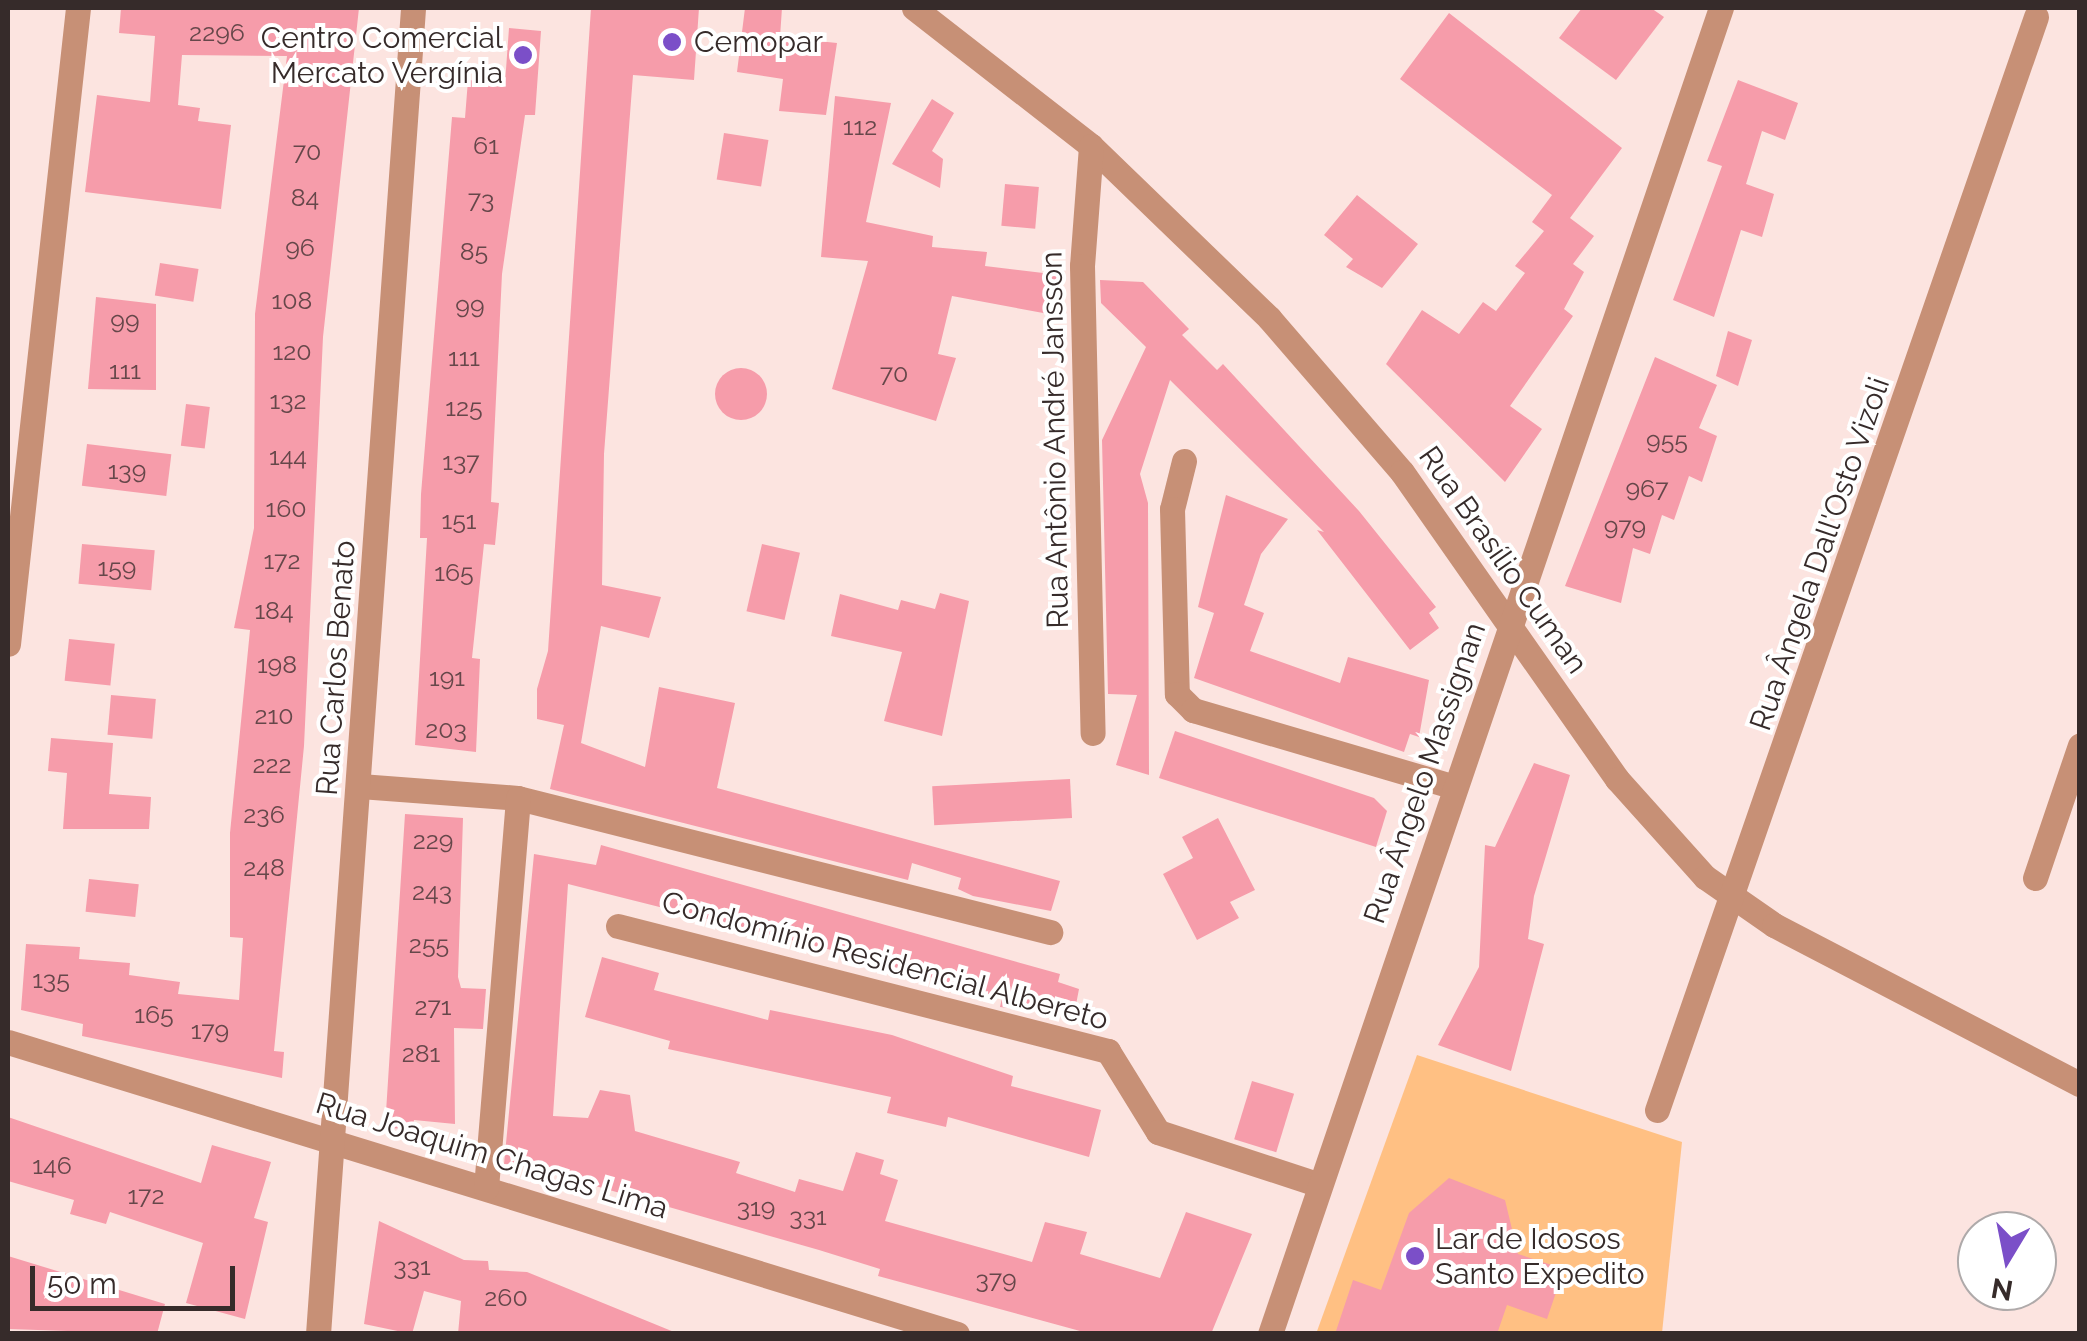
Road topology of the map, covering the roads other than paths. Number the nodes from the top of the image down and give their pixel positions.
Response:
1 (78, 8) edge
2 (414, 8) edge
3 (914, 8) edge
4 (1721, 8) edge
5 (2036, 17) dead end
6 (1091, 146) junction
7 (1184, 461) dead end
8 (1510, 623) junction
9 (8, 644) edge
10 (1093, 733) dead end
11 (2080, 745) edge
12 (360, 786) junction
13 (1454, 787) junction
14 (518, 798) junction
15 (2035, 878) dead end
16 (1736, 902) junction
17 (618, 926) dead end
18 (1050, 932) dead end
19 (8, 1042) edge
20 (2080, 1084) edge
21 (1657, 1110) dead end
22 (334, 1142) junction
23 (1320, 1185) junction
24 (486, 1188) junction
25 (318, 1334) edge
26 (957, 1334) edge
27 (1270, 1334) edge

1 - 9 street
2 - 12 street, Rua Carlos Benato
3 - 6 street, Rua Brasílio Cuman
4 - 8 street, Rua Ângelo Massignan
5 - 16 street, Rua Ângela Dall'Osto Vizoli
6 - 8 street, Rua Brasílio Cuman
6 - 10 street, Rua Antônio André Jansson
7 - 13 street
8 - 13 street, Rua Ângelo Massignan
8 - 16 street, Rua Brasílio Cuman
11 - 15 street
12 - 14 street
12 - 22 street, Rua Carlos Benato
13 - 23 street, Rua Ângelo Massignan
14 - 18 street
14 - 24 street
16 - 20 street, Rua Brasílio Cuman
16 - 21 street, Rua Ângela Dall'Osto Vizoli
17 - 23 street, Condomínio Residencial Albereto
19 - 22 street, Rua Joaquim Chagas Lima
22 - 24 street, Rua Joaquim Chagas Lima
22 - 25 street, Rua Carlos Benato
23 - 27 street, Rua Ângelo Massignan
24 - 26 street, Rua Joaquim Chagas Lima

